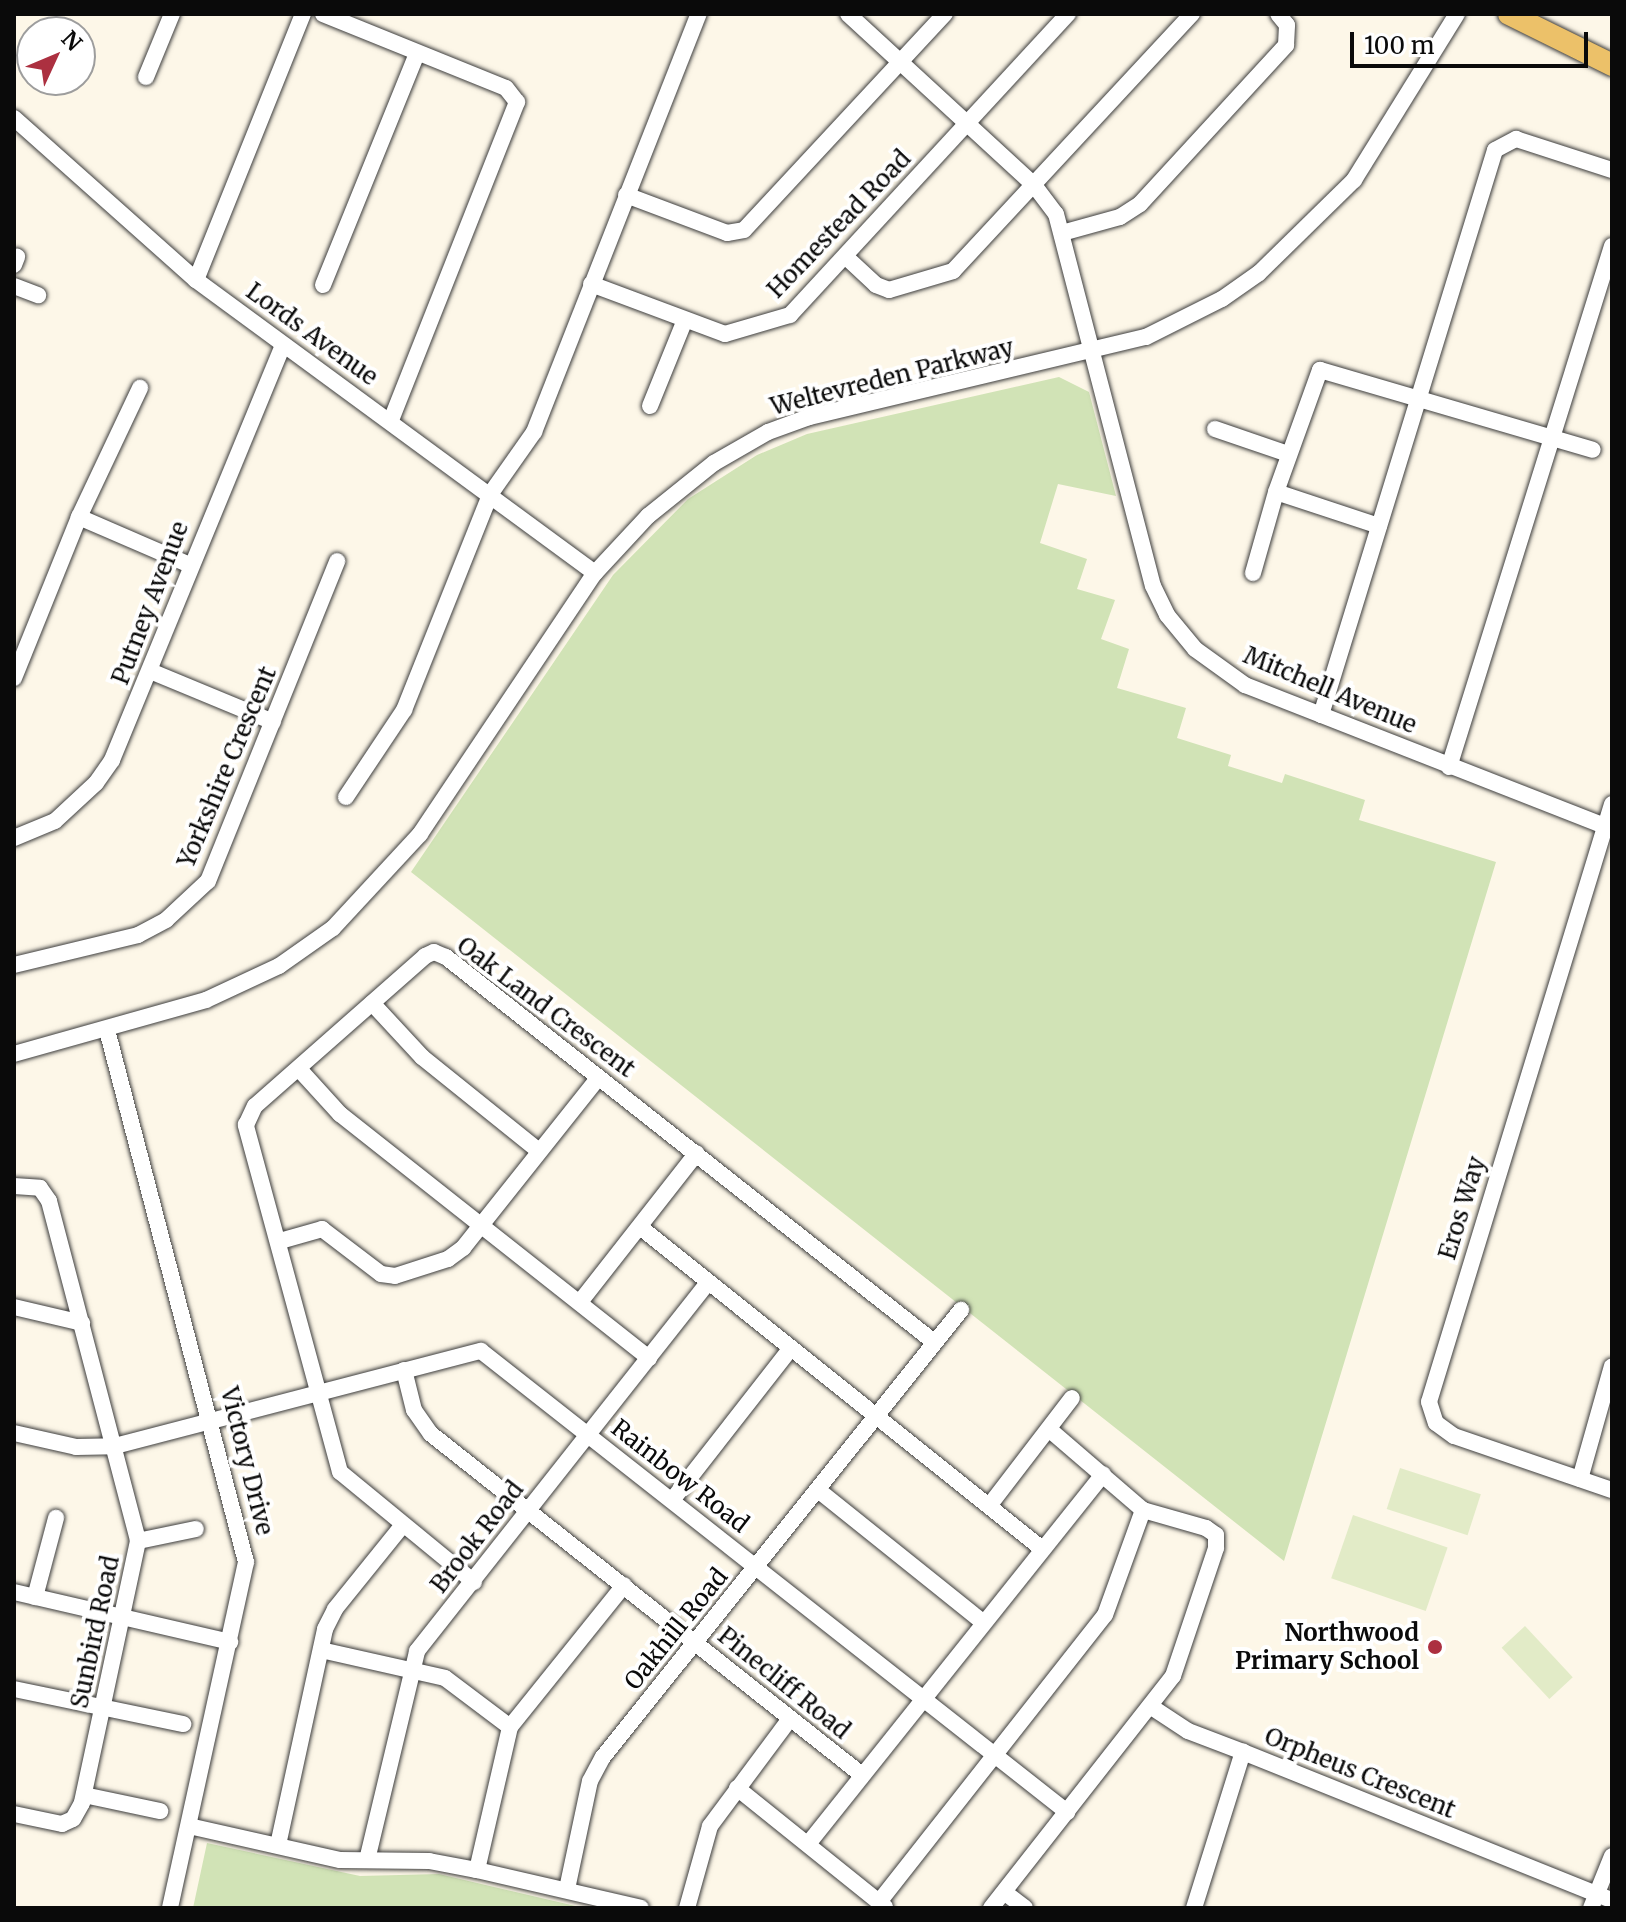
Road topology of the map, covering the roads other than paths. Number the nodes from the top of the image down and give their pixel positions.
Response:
1 (172, 14) edge
2 (303, 14) edge
3 (323, 14) edge
4 (699, 14) edge
5 (848, 14) edge
6 (945, 14) edge
7 (1068, 14) edge
8 (1192, 14) edge
9 (1278, 14) edge
10 (1457, 14) edge
11 (1509, 14) edge
12 (417, 54) junction
13 (901, 62) junction
14 (1612, 65) edge
15 (146, 77) dead end
16 (15, 120) edge
17 (967, 124) junction
18 (1612, 170) edge
19 (1034, 185) junction
20 (626, 195) junction
21 (1062, 233) junction
22 (1612, 246) edge
23 (846, 257) junction
24 (196, 280) junction
25 (591, 284) junction
26 (323, 285) dead end
27 (14, 286) edge
28 (38, 295) dead end
29 (685, 320) junction
30 (283, 345) junction
31 (1091, 353) junction
32 (140, 388) dead end
33 (1418, 396) junction
34 (650, 406) dead end
35 (391, 420) junction
36 (1215, 429) dead end
37 (1553, 438) junction
38 (1593, 450) dead end
39 (1288, 454) junction
40 (1276, 492) junction
41 (491, 493) junction
42 (79, 517) junction
43 (1379, 526) junction
44 (337, 561) dead end
45 (190, 565) junction
46 (595, 573) junction
47 (1253, 573) dead end
48 (150, 671) junction
49 (14, 678) edge
50 (1321, 715) junction
51 (273, 722) junction
52 (1449, 767) junction
53 (346, 797) dead end
54 (1612, 804) edge
55 (1609, 828) edge
56 (14, 838) edge
57 (15, 963) edge
58 (372, 1003) junction
59 (107, 1030) junction
60 (14, 1054) edge
61 (299, 1069) junction
62 (599, 1077) junction
63 (539, 1151) junction
64 (697, 1153) junction
65 (14, 1186) edge
66 (480, 1226) junction
67 (640, 1227) junction
68 (280, 1241) junction
69 (708, 1283) junction
70 (580, 1302) junction
71 (14, 1307) edge
72 (961, 1310) dead end
73 (82, 1323) junction
74 (934, 1342) junction
75 (791, 1348) junction
76 (649, 1358) junction
77 (1612, 1366) edge
78 (404, 1370) junction
79 (318, 1390) junction
80 (1072, 1398) dead end
81 (875, 1416) junction
82 (212, 1421) junction
83 (1050, 1430) junction
84 (14, 1433) edge
85 (588, 1434) junction
86 (115, 1446) junction
87 (1103, 1474) junction
88 (1580, 1479) junction
89 (818, 1490) junction
90 (1612, 1490) edge
91 (673, 1499) junction
92 (989, 1506) junction
93 (529, 1510) junction
94 (1143, 1510) junction
95 (56, 1518) dead end
96 (402, 1526) junction
97 (196, 1529) dead end
98 (138, 1541) junction
99 (1041, 1548) junction
100 (757, 1567) junction
101 (474, 1582) junction
102 (624, 1585) junction
103 (14, 1592) edge
104 (35, 1597) junction
105 (124, 1617) junction
106 (983, 1622) junction
107 (230, 1642) junction
108 (696, 1644) junction
109 (321, 1650) junction
110 (410, 1670) junction
111 (14, 1689) edge
112 (923, 1698) junction
113 (1150, 1706) junction
114 (103, 1708) junction
115 (789, 1720) junction
116 (183, 1724) dead end
117 (510, 1727) junction
118 (1243, 1752) junction
119 (994, 1755) junction
120 (862, 1775) junction
121 (737, 1788) junction
122 (84, 1795) junction
123 (160, 1811) dead end
124 (1067, 1812) junction
125 (14, 1814) edge
126 (189, 1826) junction
127 (808, 1844) junction
128 (278, 1845) junction
129 (1612, 1856) edge
130 (367, 1860) junction
131 (477, 1870) junction
132 (567, 1889) junction
133 (1004, 1892) junction
134 (1600, 1901) edge
135 (882, 1905) edge
136 (170, 1908) edge
137 (641, 1908) edge
138 (687, 1908) edge
139 (991, 1908) edge
140 (1025, 1908) edge
141 (1194, 1908) edge

1 - 15 street
2 - 24 street
3 - 12 street
4 - 20 street
5 - 13 street, Mitchell Avenue
6 - 13 street
7 - 17 street, Homestead Road
8 - 19 street
9 - 21 street
10 - 31 street, Weltevreden Parkway
11 - 14 main road
12 - 26 street
12 - 35 street
13 - 17 street, Mitchell Avenue
13 - 20 street
16 - 24 street, Lords Avenue
17 - 19 street, Mitchell Avenue
17 - 23 street, Homestead Road
18 - 33 street
19 - 21 street, Mitchell Avenue
19 - 23 street
20 - 25 street
21 - 31 street, Mitchell Avenue
22 - 37 street
23 - 29 street, Homestead Road
24 - 30 street, Lords Avenue
25 - 29 street, Homestead Road
25 - 41 street
27 - 28 street
29 - 34 street
30 - 35 street, Lords Avenue
30 - 45 street, Putney Avenue
31 - 46 street, Weltevreden Parkway
31 - 50 street, Mitchell Avenue
32 - 42 street
33 - 37 street
33 - 39 street
33 - 43 street
35 - 41 street, Lords Avenue
36 - 39 street
37 - 38 street
37 - 52 street
39 - 40 street
40 - 43 street
40 - 47 street
41 - 46 street, Lords Avenue
41 - 53 street
42 - 45 street
42 - 49 street
43 - 50 street
44 - 51 street, Yorkshire Crescent
45 - 48 street, Putney Avenue
46 - 59 street, Weltevreden Parkway
48 - 51 street
48 - 56 street, Putney Avenue
50 - 52 street, Mitchell Avenue
51 - 57 street, Yorkshire Crescent
52 - 55 street, Mitchell Avenue
54 - 55 street, Eros Way
55 - 88 street, Eros Way
58 - 61 street, Oak Land Crescent
58 - 62 street, Oak Land Crescent
58 - 63 street
59 - 60 street, Weltevreden Parkway
59 - 82 street, Victory Drive
61 - 66 street
61 - 68 street, Oak Land Crescent
62 - 63 street
62 - 64 street, Oak Land Crescent
63 - 66 street
64 - 67 street
64 - 74 street, Oak Land Crescent
65 - 73 street, Sunbird Road
66 - 68 street
66 - 70 street
67 - 69 street
67 - 70 street
68 - 79 street, Oak Land Crescent
69 - 75 street
69 - 76 street, Brook Road
70 - 76 street
71 - 73 street
72 - 74 street, Oakhill Road
73 - 86 street, Sunbird Road
74 - 81 street, Oakhill Road
75 - 81 street
75 - 91 street
76 - 85 street, Brook Road
77 - 88 street
78 - 79 street, Rainbow Road
78 - 85 street, Rainbow Road
78 - 93 street, Pinecliff Road
79 - 82 street, Rainbow Road
79 - 96 street, Oak Land Crescent
80 - 83 street
81 - 89 street, Oakhill Road
81 - 92 street
82 - 86 street, Rainbow Road
82 - 107 street, Victory Drive
83 - 87 street
83 - 92 street
84 - 86 street, Rainbow Road
85 - 91 street, Rainbow Road
85 - 93 street, Brook Road
86 - 98 street, Sunbird Road
87 - 94 street
87 - 99 street
88 - 90 street, Eros Way
89 - 100 street, Oakhill Road
89 - 106 street
91 - 100 street, Rainbow Road
92 - 99 street
93 - 101 street, Brook Road
93 - 102 street, Pinecliff Road
94 - 113 street
94 - 119 street
95 - 104 street
96 - 101 street, Oak Land Crescent
96 - 109 street
97 - 98 street
98 - 105 street, Sunbird Road
99 - 106 street
100 - 108 street, Oakhill Road
100 - 112 street, Rainbow Road
101 - 110 street, Brook Road
102 - 108 street, Pinecliff Road
102 - 117 street
103 - 104 street
104 - 105 street
105 - 107 street
105 - 114 street, Sunbird Road
106 - 112 street
107 - 126 street, Victory Drive
108 - 115 street, Pinecliff Road
108 - 132 street, Oakhill Road
109 - 110 street
109 - 128 street
110 - 117 street
110 - 130 street, Brook Road
111 - 114 street
112 - 119 street, Rainbow Road
112 - 120 street
113 - 118 street
113 - 124 street
114 - 116 street
114 - 122 street, Sunbird Road
115 - 120 street, Pinecliff Road
115 - 121 street
117 - 131 street
118 - 134 street, Orpheus Crescent
118 - 141 street, Orpheus Crescent
119 - 124 street, Rainbow Road
119 - 135 street
120 - 127 street
121 - 127 street
121 - 138 street
122 - 123 street
122 - 125 street, Sunbird Road
124 - 133 street
126 - 128 street
126 - 136 street, Victory Drive
127 - 135 street
128 - 130 street
129 - 134 street
130 - 131 street
131 - 132 street
132 - 137 street
133 - 139 street
133 - 140 street

